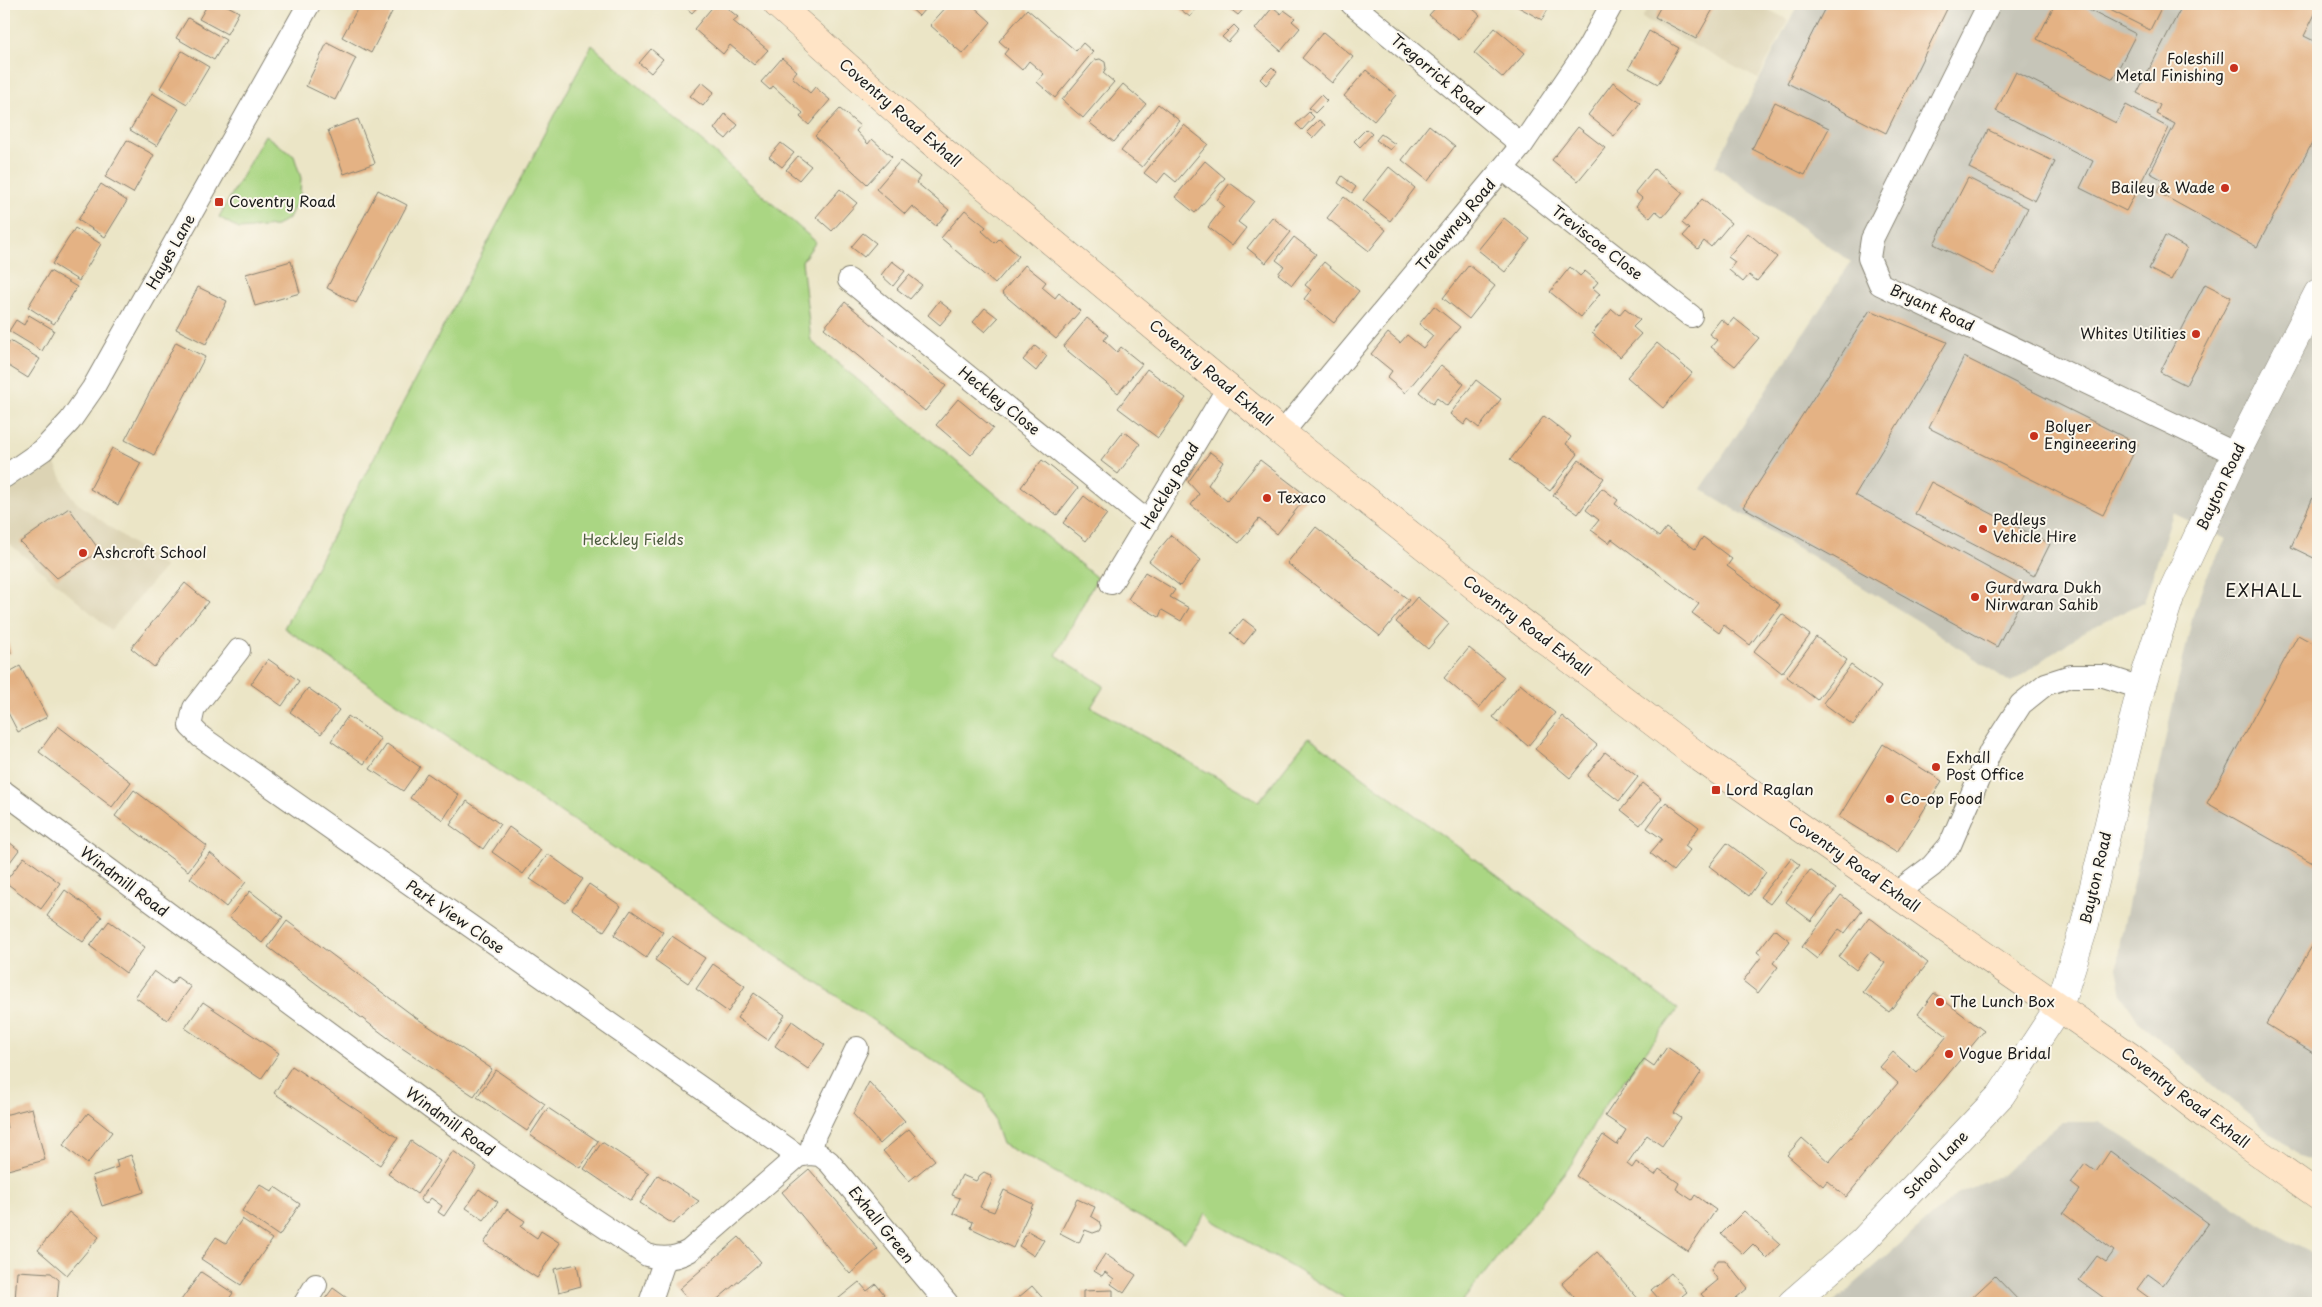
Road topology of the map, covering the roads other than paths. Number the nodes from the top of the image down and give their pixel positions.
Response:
1 (309, 4) edge
2 (777, 4) edge
3 (1352, 4) edge
4 (1612, 4) edge
5 (1989, 4) edge
6 (1522, 145) junction
7 (1503, 170) junction
8 (849, 280) dead end
9 (2318, 293) edge
10 (1691, 316) dead end
11 (1228, 388) junction
12 (1282, 433) junction
13 (2236, 454) junction
14 (4, 478) edge
15 (1148, 522) junction
16 (1111, 583) dead end
17 (239, 650) dead end
18 (2141, 688) junction
19 (4, 792) edge
20 (1896, 893) junction
21 (2059, 1007) junction
22 (857, 1048) dead end
23 (804, 1155) junction
24 (2318, 1195) edge
25 (665, 1259) junction
26 (650, 1303) edge
27 (947, 1303) edge
28 (1792, 1303) edge

1 - 14 street, Hayes Lane
2 - 11 main road, Coventry Road Exhall
3 - 6 street, Tregorrick Road
4 - 6 street, Trelawney Road
5 - 13 street, Bryant Road
6 - 7 street, Trelawney Road
7 - 10 street, Treviscoe Close
7 - 12 street, Trelawney Road
8 - 15 street, Heckley Close
9 - 13 street, Bayton Road
11 - 12 main road, Coventry Road Exhall
11 - 15 street, Heckley Road
12 - 20 main road, Coventry Road Exhall
13 - 18 street, Bayton Road
15 - 16 street, Heckley Road
17 - 23 street, Park View Close
18 - 20 street
18 - 21 street, Bayton Road
19 - 25 street, Windmill Road
20 - 21 main road, Coventry Road Exhall
21 - 24 main road, Coventry Road Exhall
21 - 28 street, School Lane
22 - 23 street
23 - 25 street
23 - 27 street, Exhall Green
25 - 26 street

